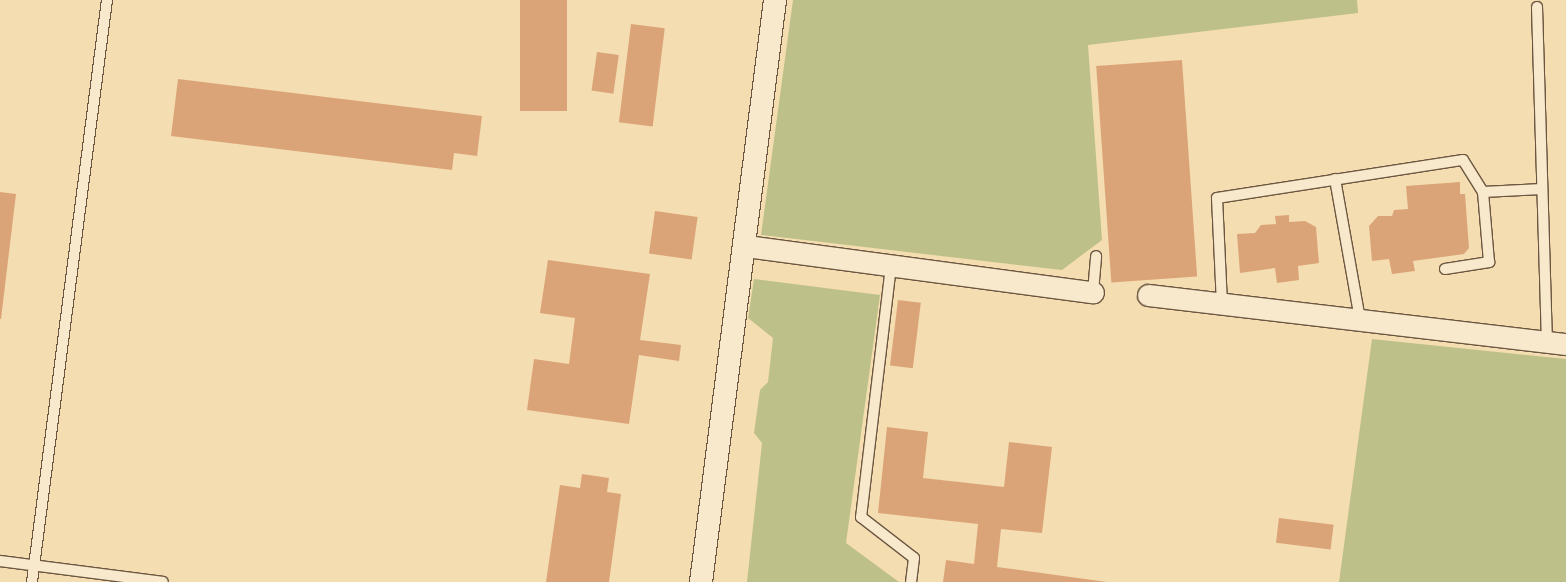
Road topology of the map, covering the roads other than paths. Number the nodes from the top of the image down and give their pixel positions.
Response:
1 (107, 0) edge
2 (775, 0) edge
3 (1537, 7) dead end
4 (1335, 179) junction
5 (1542, 189) junction
6 (1482, 192) junction
7 (746, 246) junction
8 (1096, 256) dead end
9 (891, 266) junction
10 (1445, 269) dead end
11 (1093, 292) joint
12 (1148, 295) dead end
13 (1222, 304) junction
14 (1360, 320) junction
15 (1557, 343) edge
16 (0, 561) edge
17 (34, 566) junction
18 (32, 582) edge
19 (163, 582) edge
20 (701, 582) edge
21 (911, 582) edge

1 - 17 lane
2 - 7 street
3 - 5 lane
4 - 6 lane
4 - 13 lane
4 - 14 lane
5 - 6 lane
5 - 15 lane
6 - 10 lane
7 - 9 street
7 - 20 street
8 - 11 lane
9 - 11 street
9 - 21 lane
12 - 13 street
13 - 14 street
14 - 15 street
16 - 17 lane
17 - 18 lane
17 - 19 lane

